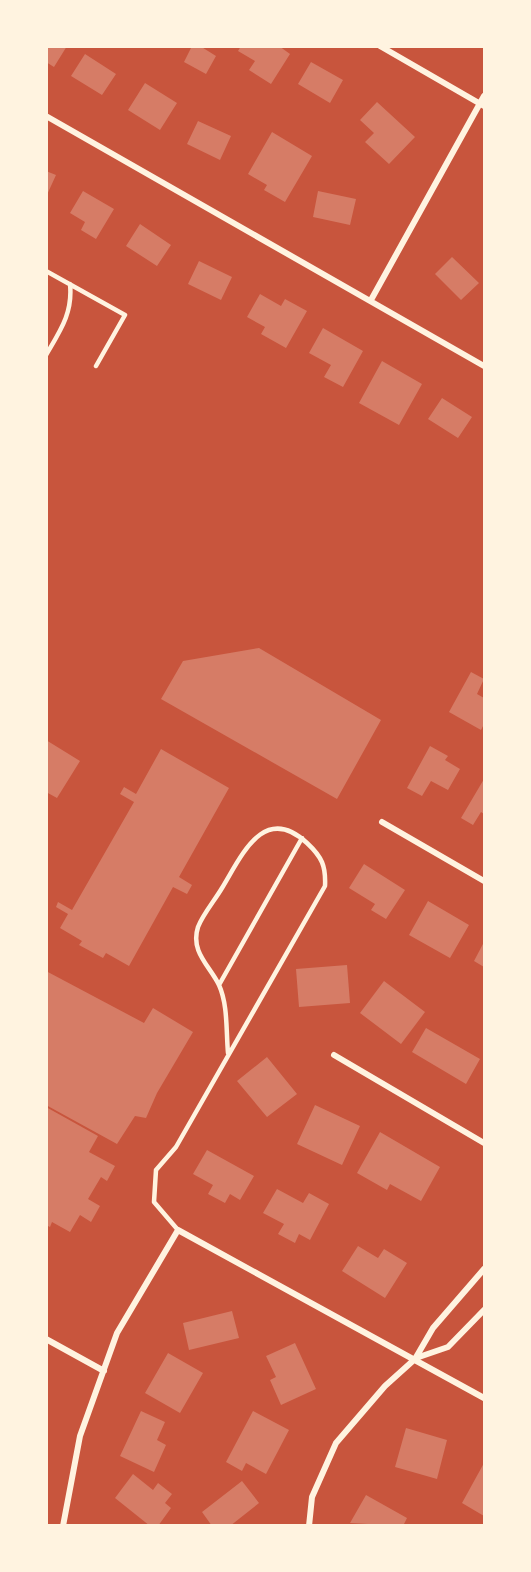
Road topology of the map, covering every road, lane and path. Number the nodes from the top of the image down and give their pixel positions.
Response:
1 (380, 46) edge
2 (484, 96) edge
3 (483, 105) edge
4 (46, 116) edge
5 (46, 271) edge
6 (70, 284) junction
7 (371, 300) junction
8 (46, 356) edge
9 (96, 366) dead end
10 (484, 366) edge
11 (382, 822) dead end
12 (302, 838) junction
13 (484, 881) edge
14 (219, 985) junction
15 (228, 1053) junction
16 (334, 1055) dead end
17 (484, 1143) edge
18 (178, 1230) junction
19 (484, 1269) edge
20 (484, 1310) edge
21 (46, 1339) edge
22 (415, 1359) junction
23 (104, 1371) junction
24 (484, 1398) edge
25 (63, 1526) edge
26 (309, 1526) edge

1 - 3 street
2 - 3 street
3 - 7 street
4 - 7 street
5 - 6 lane
6 - 8 lane
6 - 9 lane
7 - 10 street
11 - 13 street
12 - 14 lane
12 - 14 lane
12 - 15 lane
14 - 15 lane
15 - 18 lane
16 - 17 street
18 - 22 street
18 - 23 street
19 - 22 street
20 - 22 street
21 - 23 street
22 - 24 street
22 - 26 street
23 - 25 street

